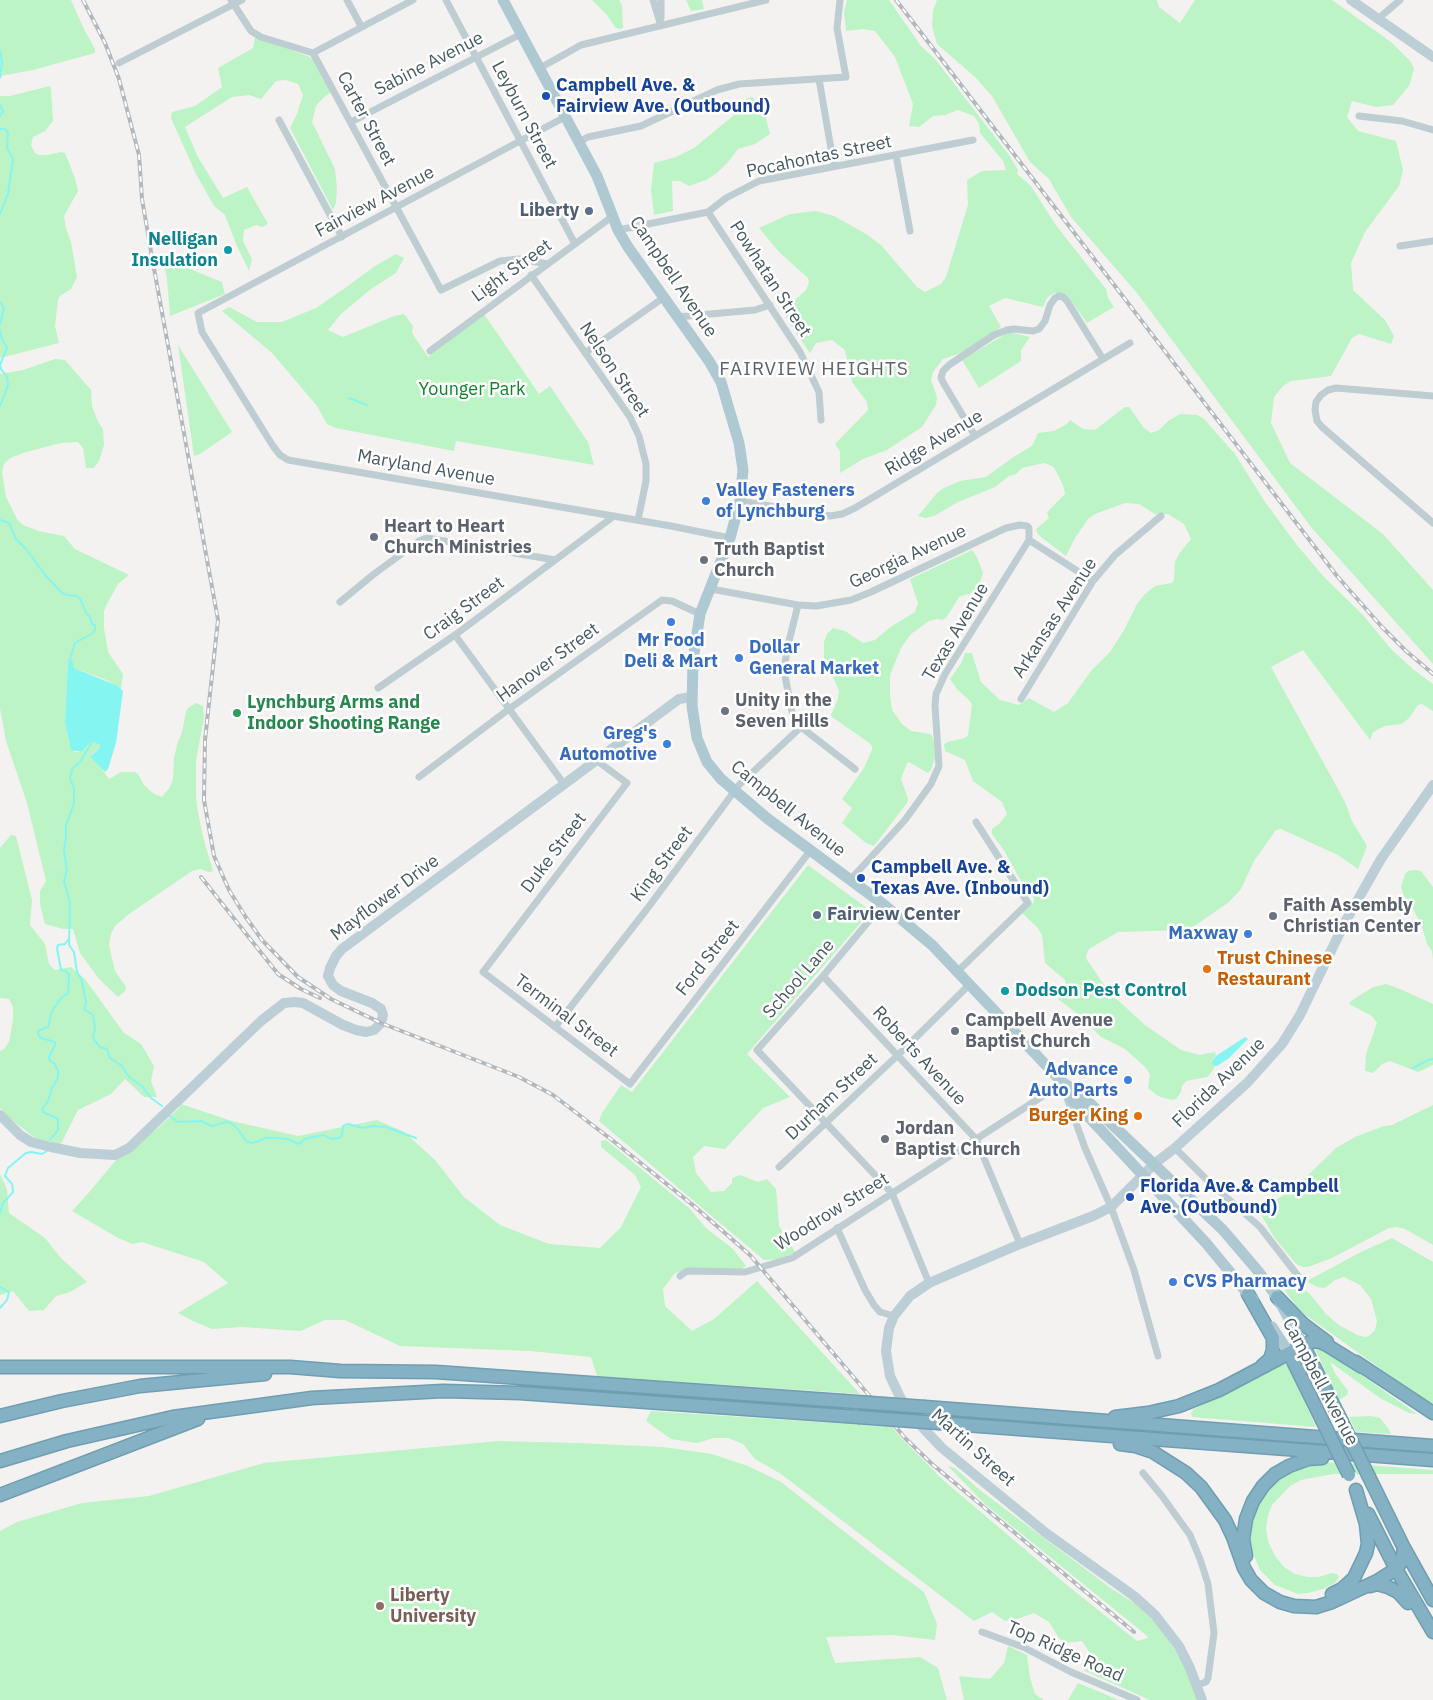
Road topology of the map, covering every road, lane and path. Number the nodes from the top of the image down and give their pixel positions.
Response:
1 (242, 0) edge
2 (347, 0) edge
3 (413, 0) edge
4 (446, 0) edge
5 (503, 0) edge
6 (653, 0) edge
7 (661, 0) edge
8 (762, 0) edge
9 (840, 0) edge
10 (1351, 0) edge
11 (1400, 0) edge
12 (232, 2) edge
13 (1379, 18) junction
14 (361, 26) junction
15 (661, 26) junction
16 (521, 34) junction
17 (313, 53) junction
18 (476, 56) junction
19 (1433, 57) edge
20 (120, 63) dead end
21 (540, 68) junction
22 (819, 79) junction
23 (1359, 116) dead end
24 (566, 117) junction
25 (279, 120) dead end
26 (351, 122) junction
27 (1433, 130) edge
28 (973, 140) dead end
29 (521, 141) junction
30 (578, 142) junction
31 (896, 155) junction
32 (834, 166) junction
33 (396, 208) junction
34 (708, 212) junction
35 (612, 216) junction
36 (618, 230) junction
37 (910, 231) dead end
38 (342, 237) junction
39 (1433, 241) edge
40 (575, 244) junction
41 (1400, 246) dead end
42 (548, 264) junction
43 (531, 275) junction
44 (663, 298) junction
45 (770, 305) junction
46 (198, 313) joint
47 (677, 317) junction
48 (1130, 343) dead end
49 (430, 351) dead end
50 (585, 354) junction
51 (1103, 359) junction
52 (1433, 396) edge
53 (821, 420) dead end
54 (975, 436) junction
55 (740, 501) junction
56 (614, 516) junction
57 (1161, 516) dead end
58 (638, 520) junction
59 (1433, 523) edge
60 (730, 538) junction
61 (1030, 540) junction
62 (556, 560) junction
63 (1092, 581) junction
64 (711, 589) junction
65 (340, 602) dead end
66 (798, 605) junction
67 (700, 614) junction
68 (455, 635) junction
69 (378, 688) dead end
70 (692, 697) junction
71 (1020, 700) dead end
72 (510, 709) junction
73 (801, 727) junction
74 (596, 760) junction
75 (855, 769) dead end
76 (420, 777) dead end
77 (564, 784) junction
78 (1433, 785) edge
79 (735, 792) junction
80 (976, 822) dead end
81 (810, 850) junction
82 (850, 880) junction
83 (883, 904) junction
84 (483, 972) joint
85 (957, 972) junction
86 (823, 976) junction
87 (969, 985) junction
88 (555, 1028) junction
89 (898, 1055) junction
90 (1063, 1083) junction
91 (630, 1084) joint
92 (0, 1115) edge
93 (825, 1123) junction
94 (976, 1139) junction
95 (1175, 1148) junction
96 (1154, 1164) junction
97 (779, 1167) dead end
98 (1144, 1174) junction
99 (892, 1193) junction
100 (1111, 1207) junction
101 (837, 1228) junction
102 (1020, 1244) junction
103 (680, 1276) dead end
104 (1302, 1281) dead end
105 (929, 1283) junction
106 (1248, 1294) junction
107 (1277, 1298) junction
108 (894, 1316) junction
109 (1303, 1345) junction
110 (1289, 1353) junction
111 (1158, 1356) dead end
112 (0, 1367) edge
113 (1362, 1367) junction
114 (340, 1370) junction
115 (1257, 1371) junction
116 (223, 1409) junction
117 (1433, 1413) edge
118 (1022, 1415) junction
119 (0, 1416) edge
120 (1034, 1430) junction
121 (1433, 1446) edge
122 (1370, 1455) junction
123 (1433, 1460) edge
124 (0, 1461) edge
125 (1143, 1473) dead end
126 (1356, 1490) junction
127 (0, 1495) edge
128 (1404, 1548) junction
129 (1396, 1569) junction
130 (1360, 1589) junction
131 (1433, 1600) edge
132 (982, 1632) dead end
133 (1433, 1633) edge
134 (1198, 1685) junction
135 (1136, 1700) edge
136 (1202, 1700) edge

1 - 12 street
2 - 14 street
3 - 14 street
4 - 18 street, Leyburn Street
5 - 16 main road, Campbell Avenue
6 - 15 street
7 - 15 street
8 - 15 street
9 - 22 street
10 - 13 street
11 - 13 street
12 - 17 street
12 - 20 street
13 - 19 street
14 - 17 street
15 - 21 street
16 - 18 street, Sabine Avenue
16 - 21 main road, Campbell Avenue
17 - 26 street, Carter Street
18 - 26 street, Sabine Avenue
18 - 29 street, Leyburn Street
21 - 24 main road, Campbell Avenue
22 - 30 street
22 - 32 street
23 - 27 street
24 - 29 street, Fairview Avenue
24 - 30 main road, Campbell Avenue
25 - 38 street
26 - 33 street, Carter Street
28 - 31 street, Pocahontas Street
29 - 33 street, Fairview Avenue
29 - 40 street, Leyburn Street
30 - 35 main road, Campbell Avenue
31 - 32 street, Pocahontas Street
31 - 37 street
32 - 34 street, Pocahontas Street
33 - 38 street, Fairview Avenue
33 - 42 street, Carter Street
34 - 36 street, Pocahontas Street
34 - 45 street, Powhatan Street
35 - 36 main road, Campbell Avenue
35 - 40 street, Light Street
36 - 44 main road, Campbell Avenue
38 - 46 street, Fairview Avenue
39 - 41 street
40 - 42 street, Light Street
42 - 43 street, Light Street
43 - 49 street, Light Street
43 - 50 street, Nelson Street
44 - 47 main road, Campbell Avenue
44 - 50 street
45 - 47 street
45 - 53 street, Powhatan Street
46 - 56 street, Maryland Avenue
47 - 55 main road, Campbell Avenue
48 - 51 street, Ridge Avenue
50 - 58 street, Nelson Street
51 - 54 street, Ridge Avenue
51 - 54 street
52 - 59 street
54 - 55 street, Ridge Avenue
55 - 60 main road, Campbell Avenue
56 - 58 street, Maryland Avenue
56 - 62 street, Craig Street
57 - 63 street, Arkansas Avenue
58 - 60 street, Maryland Avenue
60 - 64 main road, Campbell Avenue
61 - 63 street
61 - 66 street, Georgia Avenue
61 - 82 street, Texas Avenue
62 - 65 street
62 - 68 street, Craig Street
63 - 71 street, Arkansas Avenue
64 - 66 street, Georgia Avenue
64 - 67 main road, Campbell Avenue
66 - 73 street
67 - 70 main road, Campbell Avenue
67 - 72 street, Hanover Street
68 - 69 street, Craig Street
68 - 72 street
70 - 74 street, Mayflower Drive
70 - 79 main road, Campbell Avenue
72 - 76 street, Hanover Street
72 - 77 street
73 - 75 street
73 - 79 street, King Street
74 - 77 street, Mayflower Drive
74 - 84 street, Duke Street
77 - 92 street, Mayflower Drive
78 - 95 street, Florida Avenue
79 - 81 main road, Campbell Avenue
79 - 88 street, King Street
80 - 85 street
81 - 82 main road, Campbell Avenue
81 - 91 street, Ford Street
82 - 83 main road, Campbell Avenue
83 - 85 main road, Campbell Avenue
83 - 86 street, School Lane
84 - 88 street, Terminal Street
85 - 87 main road, Campbell Avenue
86 - 89 street, Roberts Avenue
86 - 93 street, School Lane
87 - 89 street, Durham Street
87 - 90 main road, Campbell Avenue
88 - 91 street, Terminal Street
89 - 93 street, Durham Street
89 - 94 street, Roberts Avenue
90 - 94 street, Woodrow Street
90 - 96 main road, Campbell Avenue
90 - 98 main road, Campbell Avenue
90 - 100 street, Campbell Avenue
93 - 97 street, Durham Street
93 - 99 street
94 - 99 street, Woodrow Street
94 - 102 street, Roberts Avenue
95 - 96 street, Florida Avenue
95 - 104 street
96 - 98 street, Florida Avenue
96 - 107 main road, Campbell Avenue
98 - 100 street, Florida Avenue
98 - 106 main road, Campbell Avenue
99 - 101 street, Woodrow Street
99 - 105 street
100 - 102 street, Martin Street
100 - 111 street, Campbell Avenue
101 - 103 street, Woodrow Street
101 - 108 street
102 - 105 street, Martin Street
105 - 108 street, Martin Street
106 - 110 main road, Campbell Avenue
106 - 115 highway
107 - 109 main road, Campbell Avenue
107 - 113 highway
108 - 134 street, Martin Street
109 - 110 highway
109 - 113 highway
109 - 128 highway, Campbell Avenue, bridge
110 - 115 highway
110 - 126 highway, Campbell Avenue, bridge
112 - 114 highway
113 - 117 highway
114 - 118 highway, bridge
114 - 119 highway
115 - 118 highway
116 - 120 highway, bridge
116 - 124 highway
116 - 127 highway
118 - 121 highway
120 - 122 highway
120 - 130 highway
122 - 123 highway
122 - 126 highway
125 - 134 street
126 - 129 highway, Campbell Avenue
128 - 129 highway
128 - 131 highway, Campbell Avenue
129 - 130 highway
129 - 133 highway, Campbell Avenue
130 - 133 highway
132 - 135 street, Top Ridge Road
134 - 136 street, Martin Street

